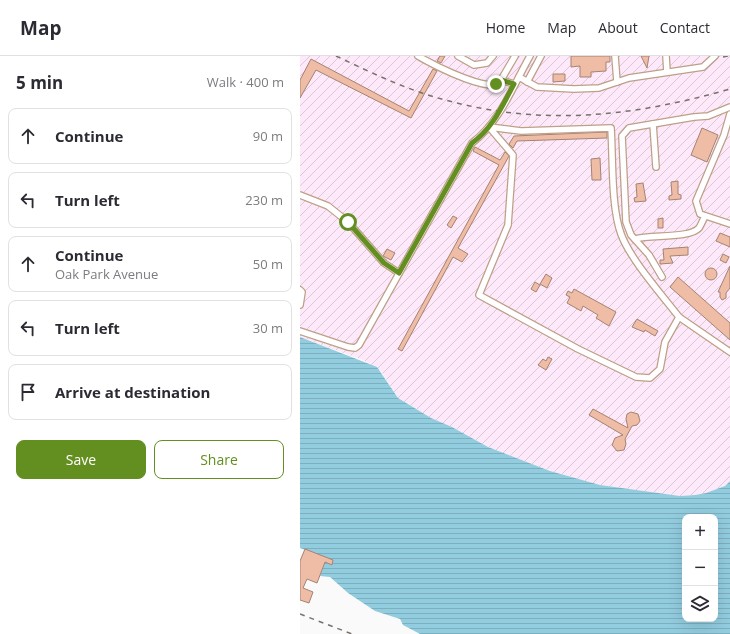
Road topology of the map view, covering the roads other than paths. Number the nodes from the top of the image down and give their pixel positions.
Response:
1 (418, 56) edge
2 (458, 56) edge
3 (493, 56) edge
4 (515, 56) edge
5 (530, 56) edge
6 (541, 56) edge
7 (615, 56) edge
8 (666, 56) edge
9 (715, 56) edge
10 (667, 72) junction
11 (519, 77) junction
12 (501, 80) junction
13 (528, 82) junction
14 (617, 82) junction
15 (514, 84) junction
16 (730, 107) edge
17 (730, 114) edge
18 (653, 124) junction
19 (489, 127) junction
20 (656, 167) dead end
21 (300, 195) edge
22 (705, 216) junction
23 (730, 224) edge
24 (635, 239) junction
25 (399, 273) junction
26 (662, 277) dead end
27 (300, 290) edge
28 (300, 305) edge
29 (678, 317) junction
30 (300, 331) edge
31 (730, 352) edge

1 - 12 street
2 - 3 street
4 - 12 street
5 - 11 street
6 - 13 street
7 - 14 street
8 - 10 street
9 - 10 street
10 - 14 street
11 - 13 street
11 - 15 street
12 - 15 street
13 - 14 street
15 - 19 street
16 - 18 street
17 - 22 street
18 - 20 street
18 - 24 street
19 - 25 street
19 - 29 street
19 - 29 street
21 - 25 street
22 - 23 street
22 - 24 street
24 - 26 street
25 - 30 street
27 - 28 street
29 - 31 street

